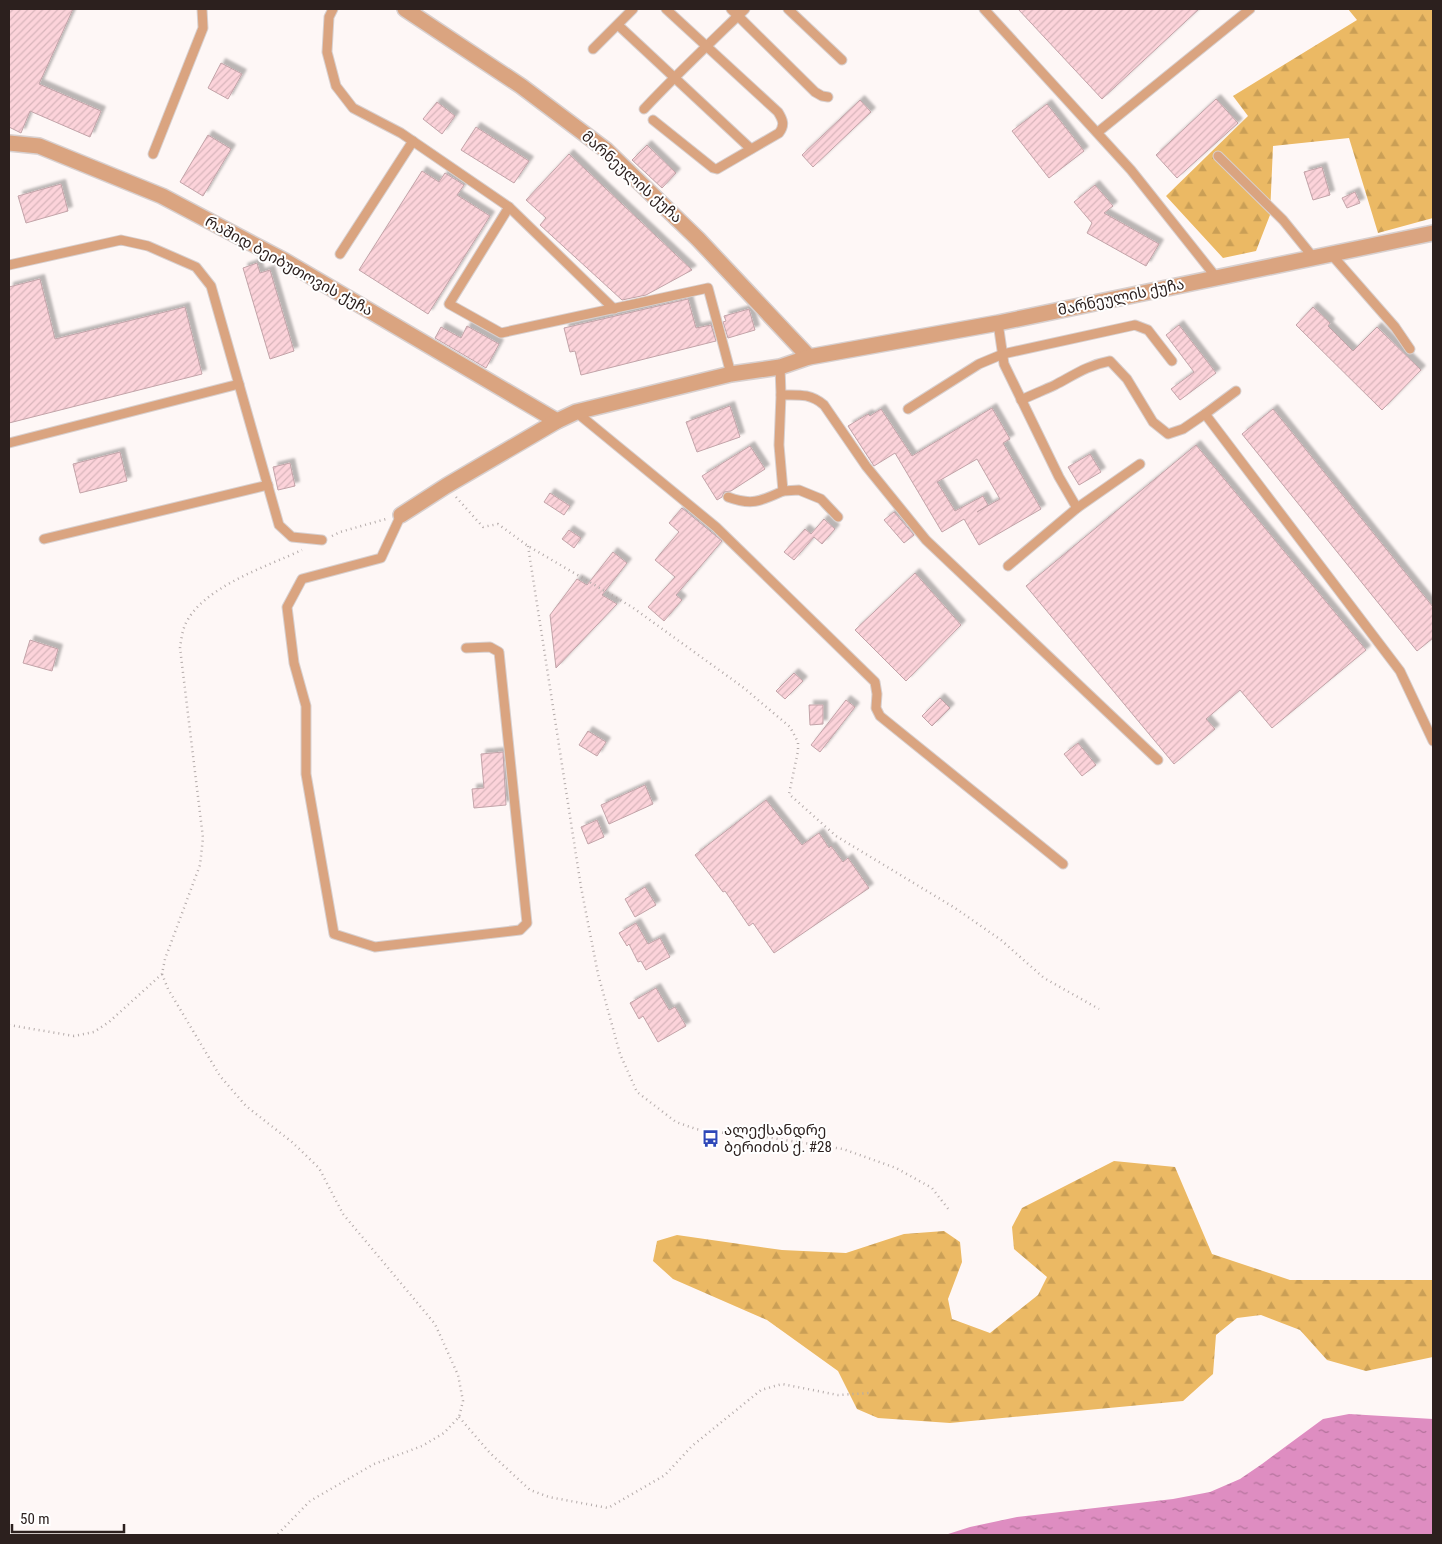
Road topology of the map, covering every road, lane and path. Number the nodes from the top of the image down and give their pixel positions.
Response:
1 (202, 9) edge
2 (333, 9) edge
3 (405, 9) edge
4 (633, 9) edge
5 (666, 9) edge
6 (731, 9) edge
7 (745, 9) edge
8 (788, 9) edge
9 (984, 9) edge
10 (1250, 9) edge
11 (738, 16) junction
12 (618, 25) junction
13 (707, 47) junction
14 (593, 49) dead end
15 (842, 60) dead end
16 (674, 77) junction
17 (828, 97) dead end
18 (644, 108) dead end
19 (653, 120) dead end
20 (1098, 132) junction
21 (413, 141) junction
22 (9, 142) edge
23 (751, 149) junction
24 (153, 154) dead end
25 (1218, 156) dead end
26 (509, 206) junction
27 (1433, 233) edge
28 (340, 254) dead end
29 (1332, 254) junction
30 (1313, 257) junction
31 (9, 265) edge
32 (1216, 277) junction
33 (614, 309) junction
34 (998, 323) junction
35 (1410, 350) dead end
36 (1003, 354) junction
37 (809, 357) junction
38 (1172, 361) dead end
39 (780, 366) junction
40 (731, 374) junction
41 (238, 384) junction
42 (1236, 390) dead end
43 (781, 395) junction
44 (1021, 400) junction
45 (908, 409) dead end
46 (576, 412) junction
47 (1204, 414) junction
48 (557, 421) junction
49 (9, 443) edge
50 (1140, 464) dead end
51 (268, 486) junction
52 (446, 486) junction
53 (783, 491) junction
54 (728, 498) dead end
55 (1077, 508) junction
56 (401, 515) junction
57 (838, 517) dead end
58 (44, 539) dead end
59 (322, 540) junction
60 (528, 546) junction
61 (1008, 566) dead end
62 (466, 648) dead end
63 (1433, 741) edge
64 (1158, 760) dead end
65 (1063, 864) dead end
66 (162, 974) junction
67 (1099, 1009) dead end
68 (9, 1025) edge
69 (949, 1210) dead end
70 (870, 1393) dead end
71 (459, 1417) junction
72 (277, 1535) edge

1 - 24 lane
2 - 21 lane
3 - 37 street, მარნეულის ქუჩა
4 - 12 lane
5 - 13 lane
6 - 11 lane
7 - 11 lane
8 - 15 lane
9 - 20 lane
10 - 20 lane
11 - 13 lane
11 - 17 lane
12 - 14 lane
12 - 16 lane
13 - 16 lane
13 - 23 lane
16 - 18 lane
16 - 23 lane
19 - 23 lane
20 - 32 lane
21 - 26 lane
21 - 28 lane
22 - 48 street, რაშიდ ბეიბუთოვის ქუჩა
25 - 30 lane
26 - 33 lane
26 - 33 lane
27 - 29 street, მარნეულის ქუჩა
29 - 30 street, მარნეულის ქუჩა
29 - 35 lane
30 - 32 street, მარნეულის ქუჩა
31 - 41 lane
32 - 34 street, მარნეულის ქუჩა
33 - 40 lane
34 - 36 lane
34 - 37 street, მარნეულის ქუჩა
36 - 38 lane
36 - 44 lane
36 - 45 lane
37 - 39 street, მარნეულის ქუჩა
39 - 40 street, მარნეულის ქუჩა
39 - 43 lane
40 - 46 street, მარნეულის ქუჩა
41 - 49 lane
41 - 51 lane
42 - 47 lane
43 - 53 lane
43 - 64 lane
44 - 47 lane
44 - 55 lane
46 - 48 street, მარნეულის ქუჩა
46 - 65 lane
47 - 63 lane
48 - 52 street, მარნეულის ქუჩა
50 - 55 lane
51 - 58 lane
51 - 59 lane
52 - 56 street, მარნეულის ქუჩა
52 - 60 path
53 - 54 lane
53 - 57 lane
55 - 61 lane
56 - 59 path
56 - 62 lane
59 - 66 path
60 - 67 path
60 - 69 path
66 - 68 path
66 - 71 path
70 - 71 path
71 - 72 path

